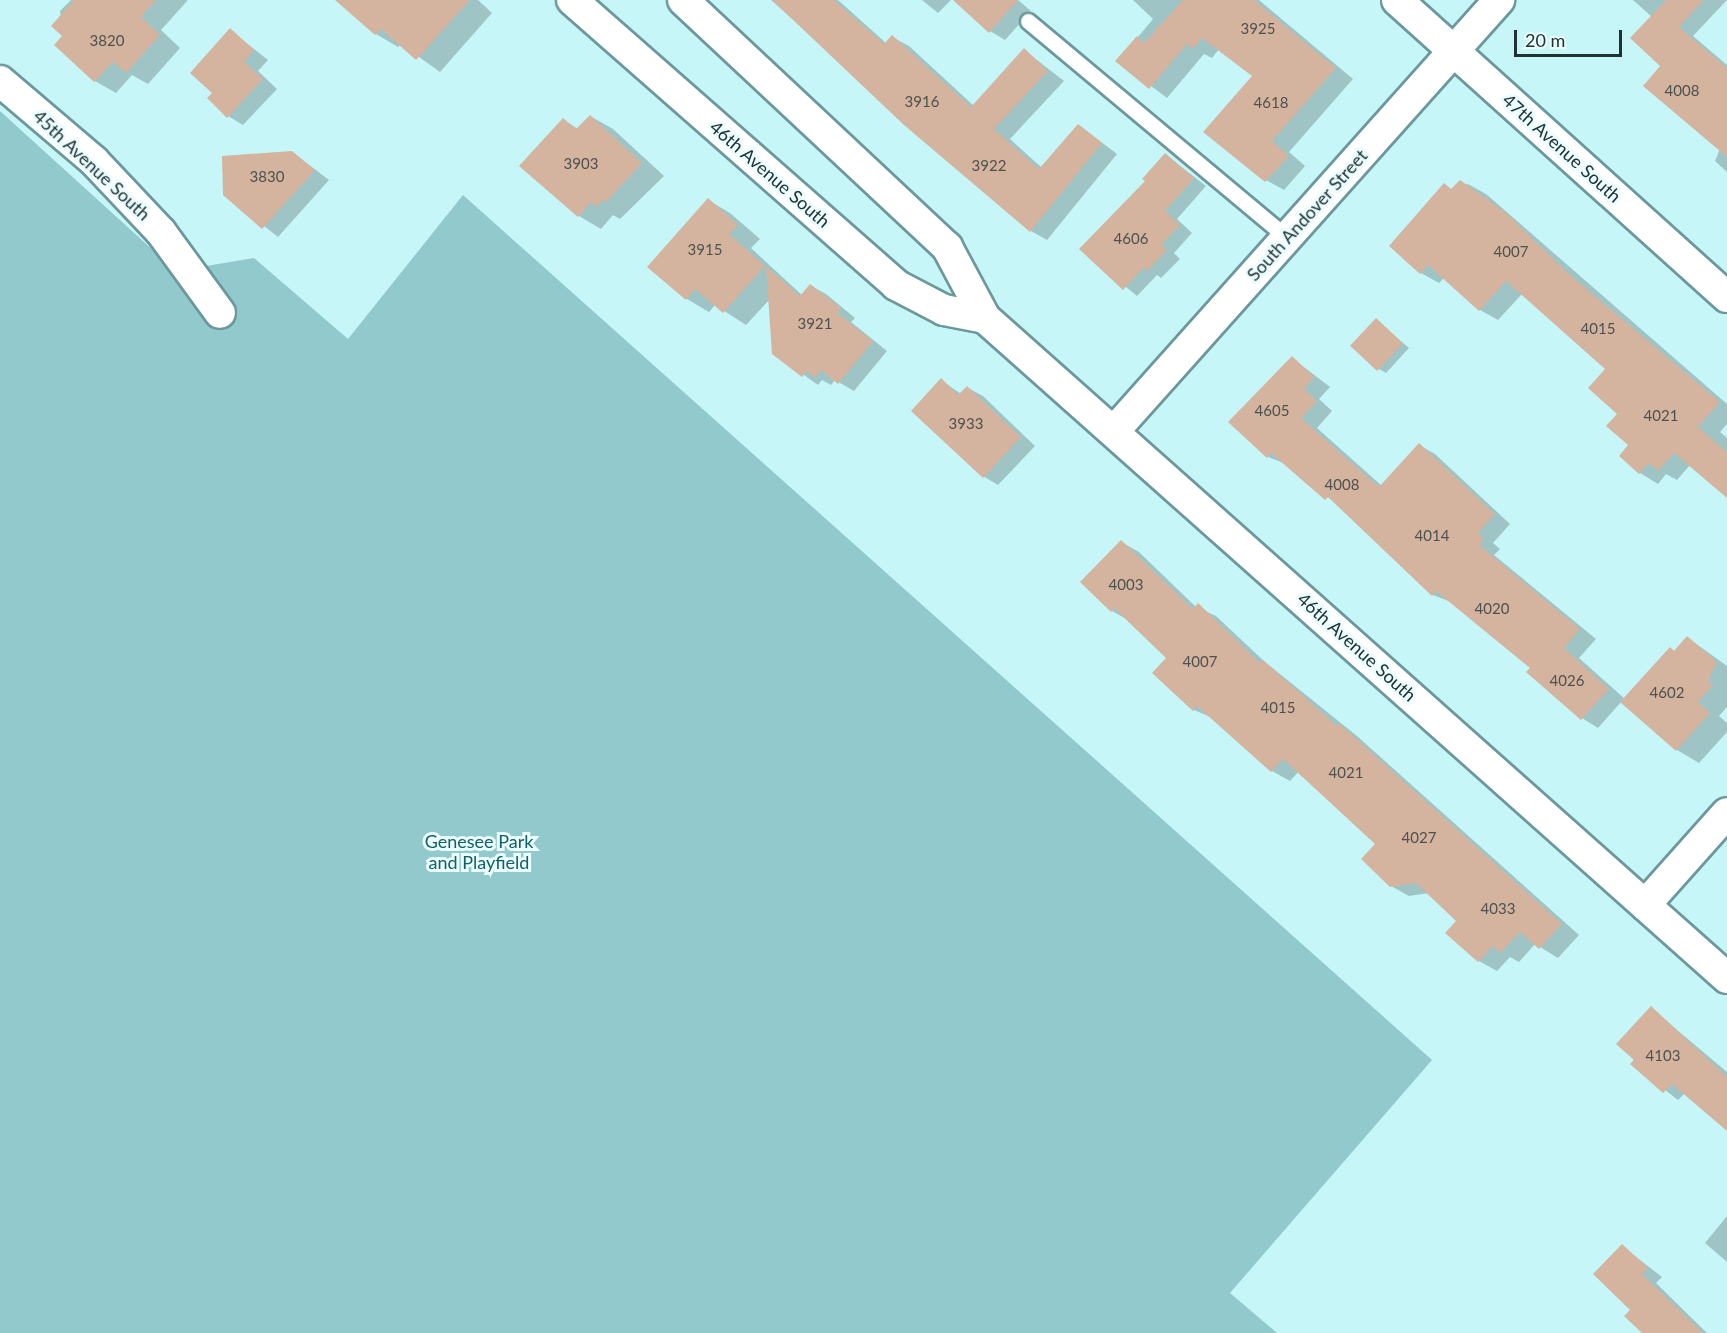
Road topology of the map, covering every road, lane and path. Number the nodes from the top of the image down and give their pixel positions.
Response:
1 (572, 0) edge
2 (682, 0) edge
3 (1397, 0) edge
4 (1499, 0) edge
5 (1028, 21) dead end
6 (1454, 51) junction
7 (0, 81) edge
8 (1286, 237) junction
9 (1727, 297) edge
10 (220, 313) dead end
11 (985, 318) junction
12 (1115, 430) junction
13 (1727, 813) edge
14 (1645, 905) junction
15 (1727, 978) edge

1 - 11 street, 46th Avenue South
2 - 11 street, 46th Avenue South
3 - 6 street, 47th Avenue South
4 - 6 street, South Andover Street
5 - 8 lane
6 - 8 street, South Andover Street
6 - 9 street, 47th Avenue South
7 - 10 street, 45th Avenue South
8 - 12 street, South Andover Street
11 - 12 street, 46th Avenue South
12 - 14 street, 46th Avenue South
13 - 14 street
14 - 15 street, 46th Avenue South

